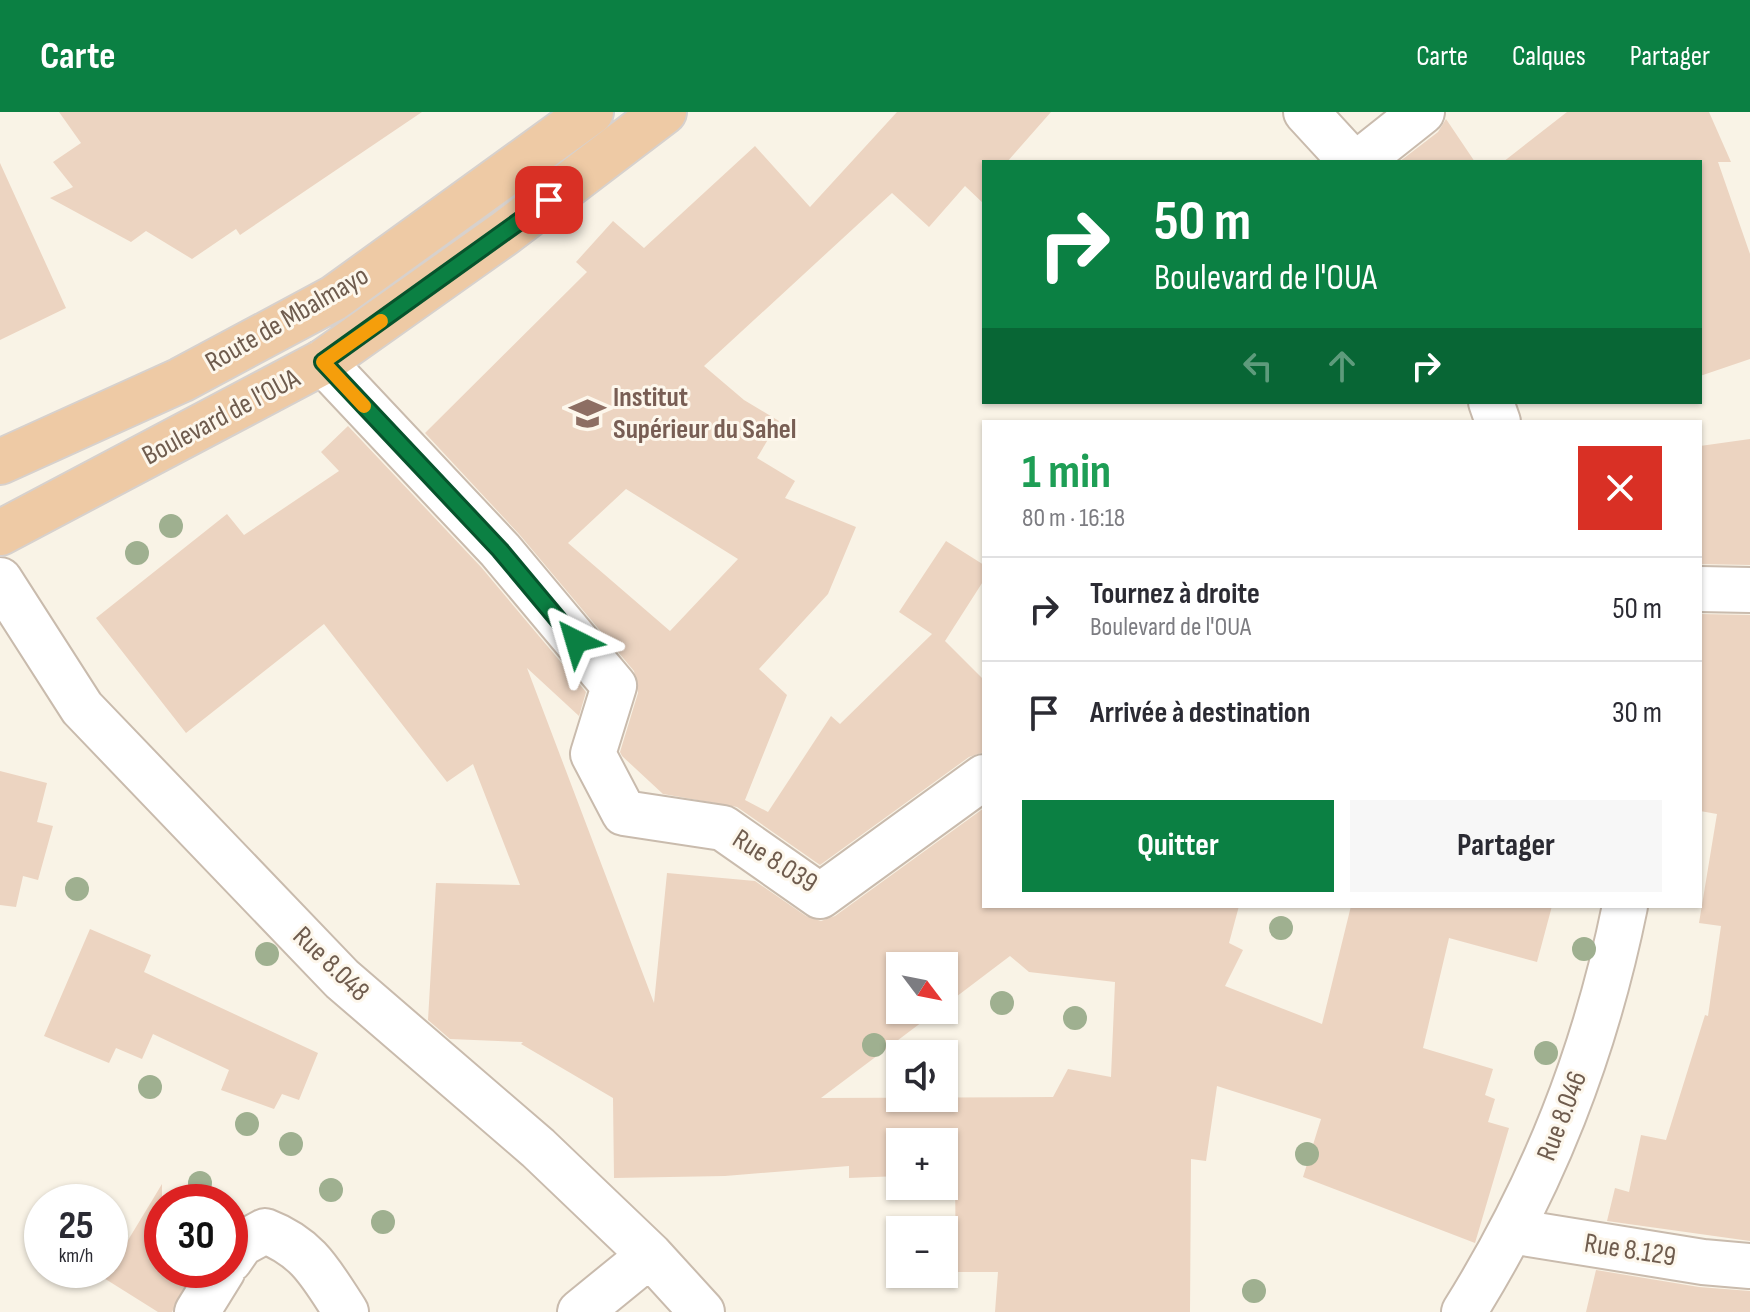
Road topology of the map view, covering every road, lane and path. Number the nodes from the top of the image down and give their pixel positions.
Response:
1 (591, 112) edge
2 (664, 112) edge
3 (1306, 112) edge
4 (1422, 112) edge
5 (1350, 160) edge
6 (1362, 160) edge
7 (323, 362) junction
8 (0, 462) edge
9 (0, 533) edge
10 (0, 580) edge
11 (1702, 589) edge
12 (1750, 590) edge
13 (982, 778) edge
14 (1625, 908) edge
15 (1511, 1231) junction
16 (248, 1240) edge
17 (650, 1255) junction
18 (1750, 1266) edge
19 (212, 1288) edge
20 (197, 1312) edge
21 (346, 1312) edge
22 (580, 1312) edge
23 (702, 1312) edge
24 (1464, 1312) edge

1 - 8 highway, Route de Mbalmayo
2 - 7 highway, Boulevard de l'OUA
3 - 5 street
4 - 6 street
7 - 9 highway, Boulevard de l'OUA
7 - 13 street, Rue 8.039
10 - 17 street, Rue 8.048
11 - 12 street
14 - 15 street, Rue 8.046
15 - 18 street, Rue 8.129
15 - 24 street, Rue 8.046
16 - 21 street
17 - 22 street
17 - 23 street, Rue 8.048
19 - 20 street

